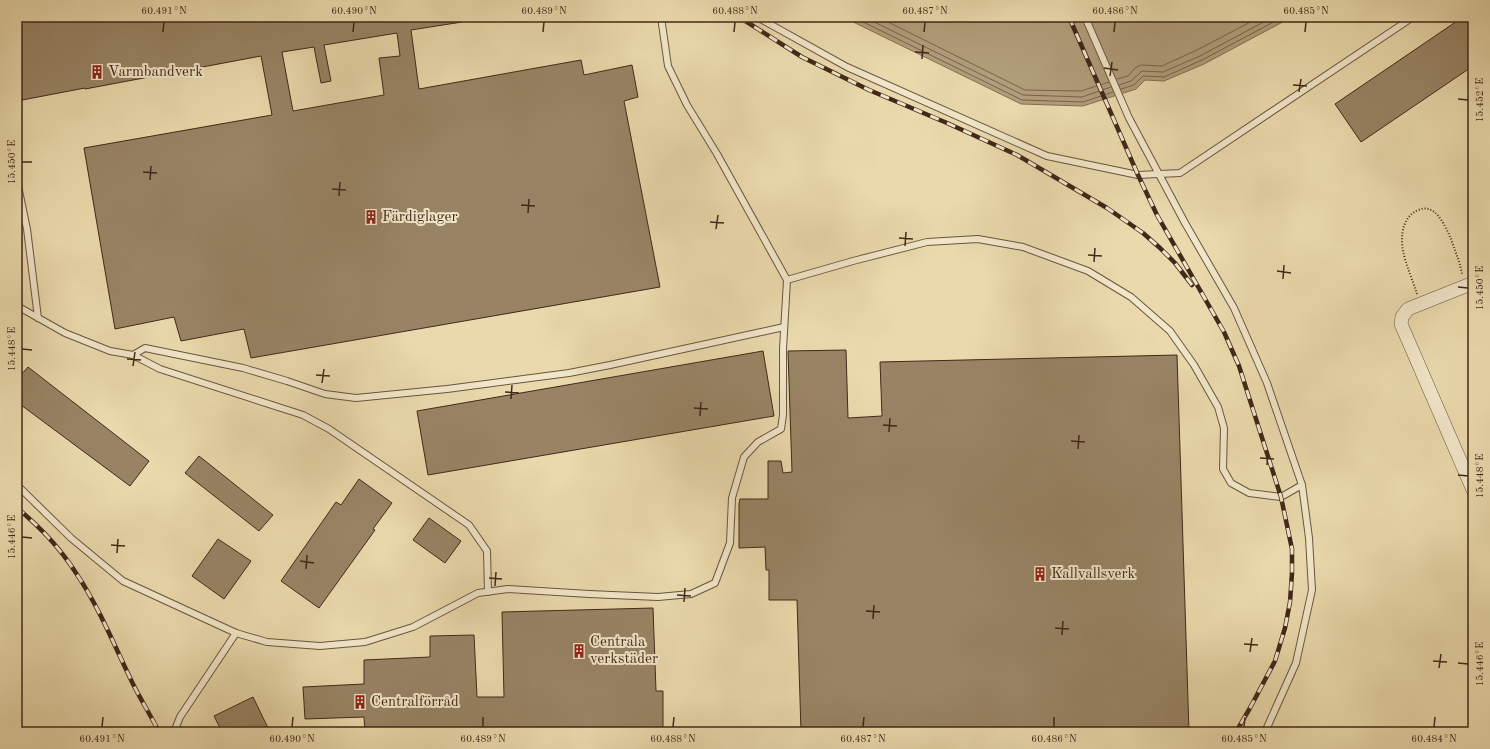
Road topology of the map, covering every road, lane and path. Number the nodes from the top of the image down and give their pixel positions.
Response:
1 (661, 17) edge
2 (757, 17) edge
3 (1085, 17) edge
4 (1413, 17) edge
5 (1159, 175) junction
6 (17, 182) edge
7 (786, 280) junction
8 (1469, 285) edge
9 (1420, 304) junction
10 (17, 306) edge
11 (38, 318) junction
12 (784, 327) junction
13 (133, 356) junction
14 (17, 485) edge
15 (1302, 485) junction
16 (1473, 490) edge
17 (488, 592) junction
18 (236, 633) junction
19 (174, 732) edge
20 (1265, 732) edge

1 - 7 lane
2 - 5 lane
3 - 5 lane
4 - 5 lane
5 - 15 lane
6 - 11 lane
7 - 12 lane
7 - 15 lane
8 - 9 street
8 - 9 path
9 - 16 street
10 - 11 lane
11 - 13 lane
12 - 13 lane
12 - 17 lane
13 - 17 lane
14 - 18 lane
15 - 20 lane
17 - 18 lane
18 - 19 lane

